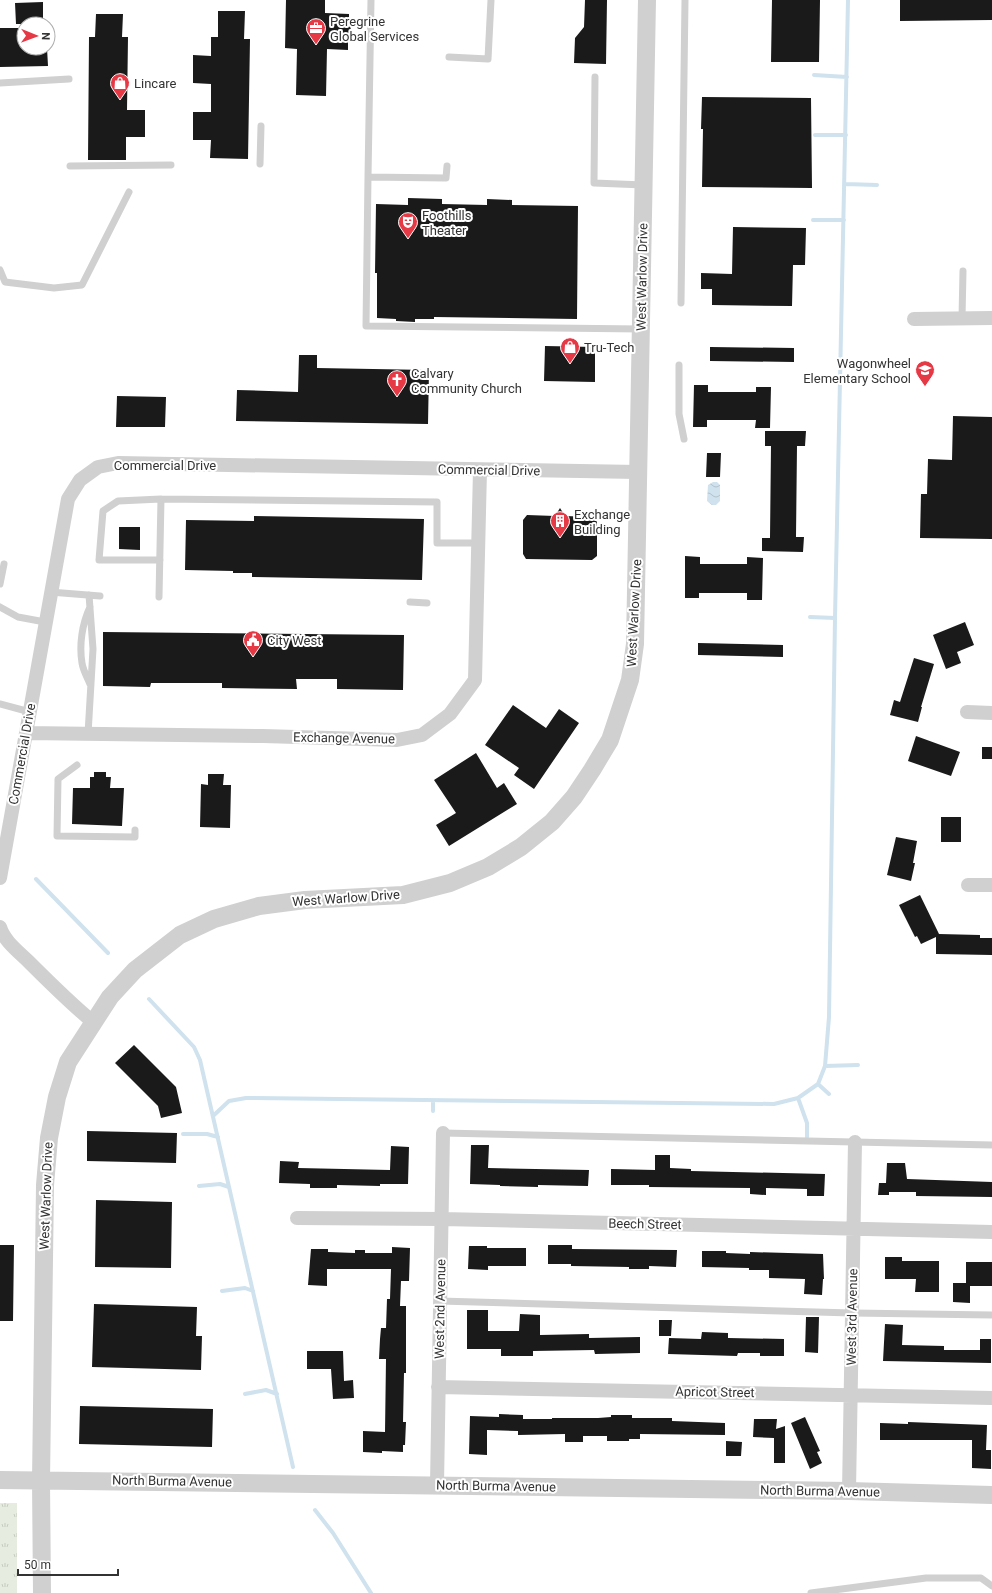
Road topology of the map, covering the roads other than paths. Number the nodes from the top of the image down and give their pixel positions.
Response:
1 (371, 0) edge
2 (491, 0) edge
3 (647, 0) edge
4 (685, 0) edge
5 (449, 57) dead end
6 (595, 77) dead end
7 (69, 80) dead end
8 (0, 83) edge
9 (261, 126) dead end
10 (260, 164) dead end
11 (171, 165) dead end
12 (70, 166) dead end
13 (447, 166) dead end
14 (368, 177) junction
15 (644, 185) junction
16 (129, 192) dead end
17 (0, 270) edge
18 (963, 271) dead end
19 (681, 303) dead end
20 (962, 318) junction
21 (992, 318) edge
22 (914, 319) dead end
23 (641, 329) junction
24 (679, 365) dead end
25 (684, 439) dead end
26 (480, 470) junction
27 (638, 472) junction
28 (161, 499) junction
29 (478, 543) junction
30 (160, 560) junction
31 (4, 564) dead end
32 (0, 584) edge
33 (50, 592) junction
34 (90, 595) junction
35 (100, 596) dead end
36 (159, 597) dead end
37 (410, 602) dead end
38 (427, 602) dead end
39 (90, 606) junction
40 (0, 607) edge
41 (45, 622) junction
42 (91, 686) junction
43 (0, 704) edge
44 (30, 712) junction
45 (967, 712) dead end
46 (992, 712) edge
47 (26, 733) junction
48 (88, 734) junction
49 (77, 765) dead end
50 (135, 830) dead end
51 (0, 878) edge
52 (968, 885) dead end
53 (992, 885) edge
54 (0, 927) edge
55 (93, 1022) junction
56 (443, 1133) joint
57 (856, 1142) junction
58 (992, 1145) edge
59 (297, 1218) dead end
60 (442, 1219) junction
61 (854, 1228) junction
62 (992, 1232) edge
63 (440, 1301) junction
64 (852, 1313) junction
65 (992, 1315) edge
66 (438, 1386) junction
67 (851, 1395) junction
68 (992, 1398) edge
69 (0, 1480) edge
70 (41, 1481) junction
71 (436, 1485) junction
72 (849, 1491) junction
73 (992, 1495) edge
74 (992, 1586) edge
75 (42, 1593) edge
76 (811, 1593) edge

1 - 14 lane
2 - 5 lane
3 - 15 street, West Warlow Drive
4 - 19 lane
6 - 15 lane
7 - 8 lane
9 - 10 lane
11 - 12 lane
13 - 14 lane
14 - 23 lane
15 - 23 street, West Warlow Drive
16 - 17 lane
18 - 20 lane
20 - 21 street
20 - 22 street
23 - 27 street, West Warlow Drive
24 - 25 lane
26 - 27 street, Commercial Drive
26 - 29 street, Exchange Avenue
26 - 33 street, Commercial Drive
27 - 55 street, West Warlow Drive
28 - 29 lane
28 - 30 lane
28 - 30 lane
29 - 48 street, Exchange Avenue
30 - 36 lane
31 - 32 lane
33 - 34 lane
33 - 41 street, Commercial Drive
34 - 35 lane
34 - 39 lane
37 - 38 lane
39 - 42 lane
39 - 42 lane
40 - 41 lane
41 - 44 street, Commercial Drive
42 - 48 lane
43 - 44 lane
44 - 47 street, Commercial Drive
45 - 46 street
47 - 48 street, Exchange Avenue
47 - 51 street, Commercial Drive
49 - 50 lane
52 - 53 street
54 - 55 street
55 - 70 street, West Warlow Drive
56 - 57 lane
56 - 60 street, West 2nd Avenue
57 - 58 lane
57 - 61 street, West 3rd Avenue
59 - 60 street, Beech Street
60 - 61 street, Beech Street
60 - 63 street, West 2nd Avenue
61 - 62 street, Beech Street
61 - 64 street, West 3rd Avenue
63 - 64 lane
63 - 66 street, West 2nd Avenue
64 - 65 lane
64 - 67 street, West 3rd Avenue
66 - 67 street, Apricot Street
66 - 71 street, West 2nd Avenue
67 - 68 street, Apricot Street
67 - 72 street, West 3rd Avenue
69 - 70 street, North Burma Avenue
70 - 71 street, North Burma Avenue
70 - 75 street, West Warlow Drive
71 - 72 street, North Burma Avenue
72 - 73 street, North Burma Avenue
74 - 76 lane

